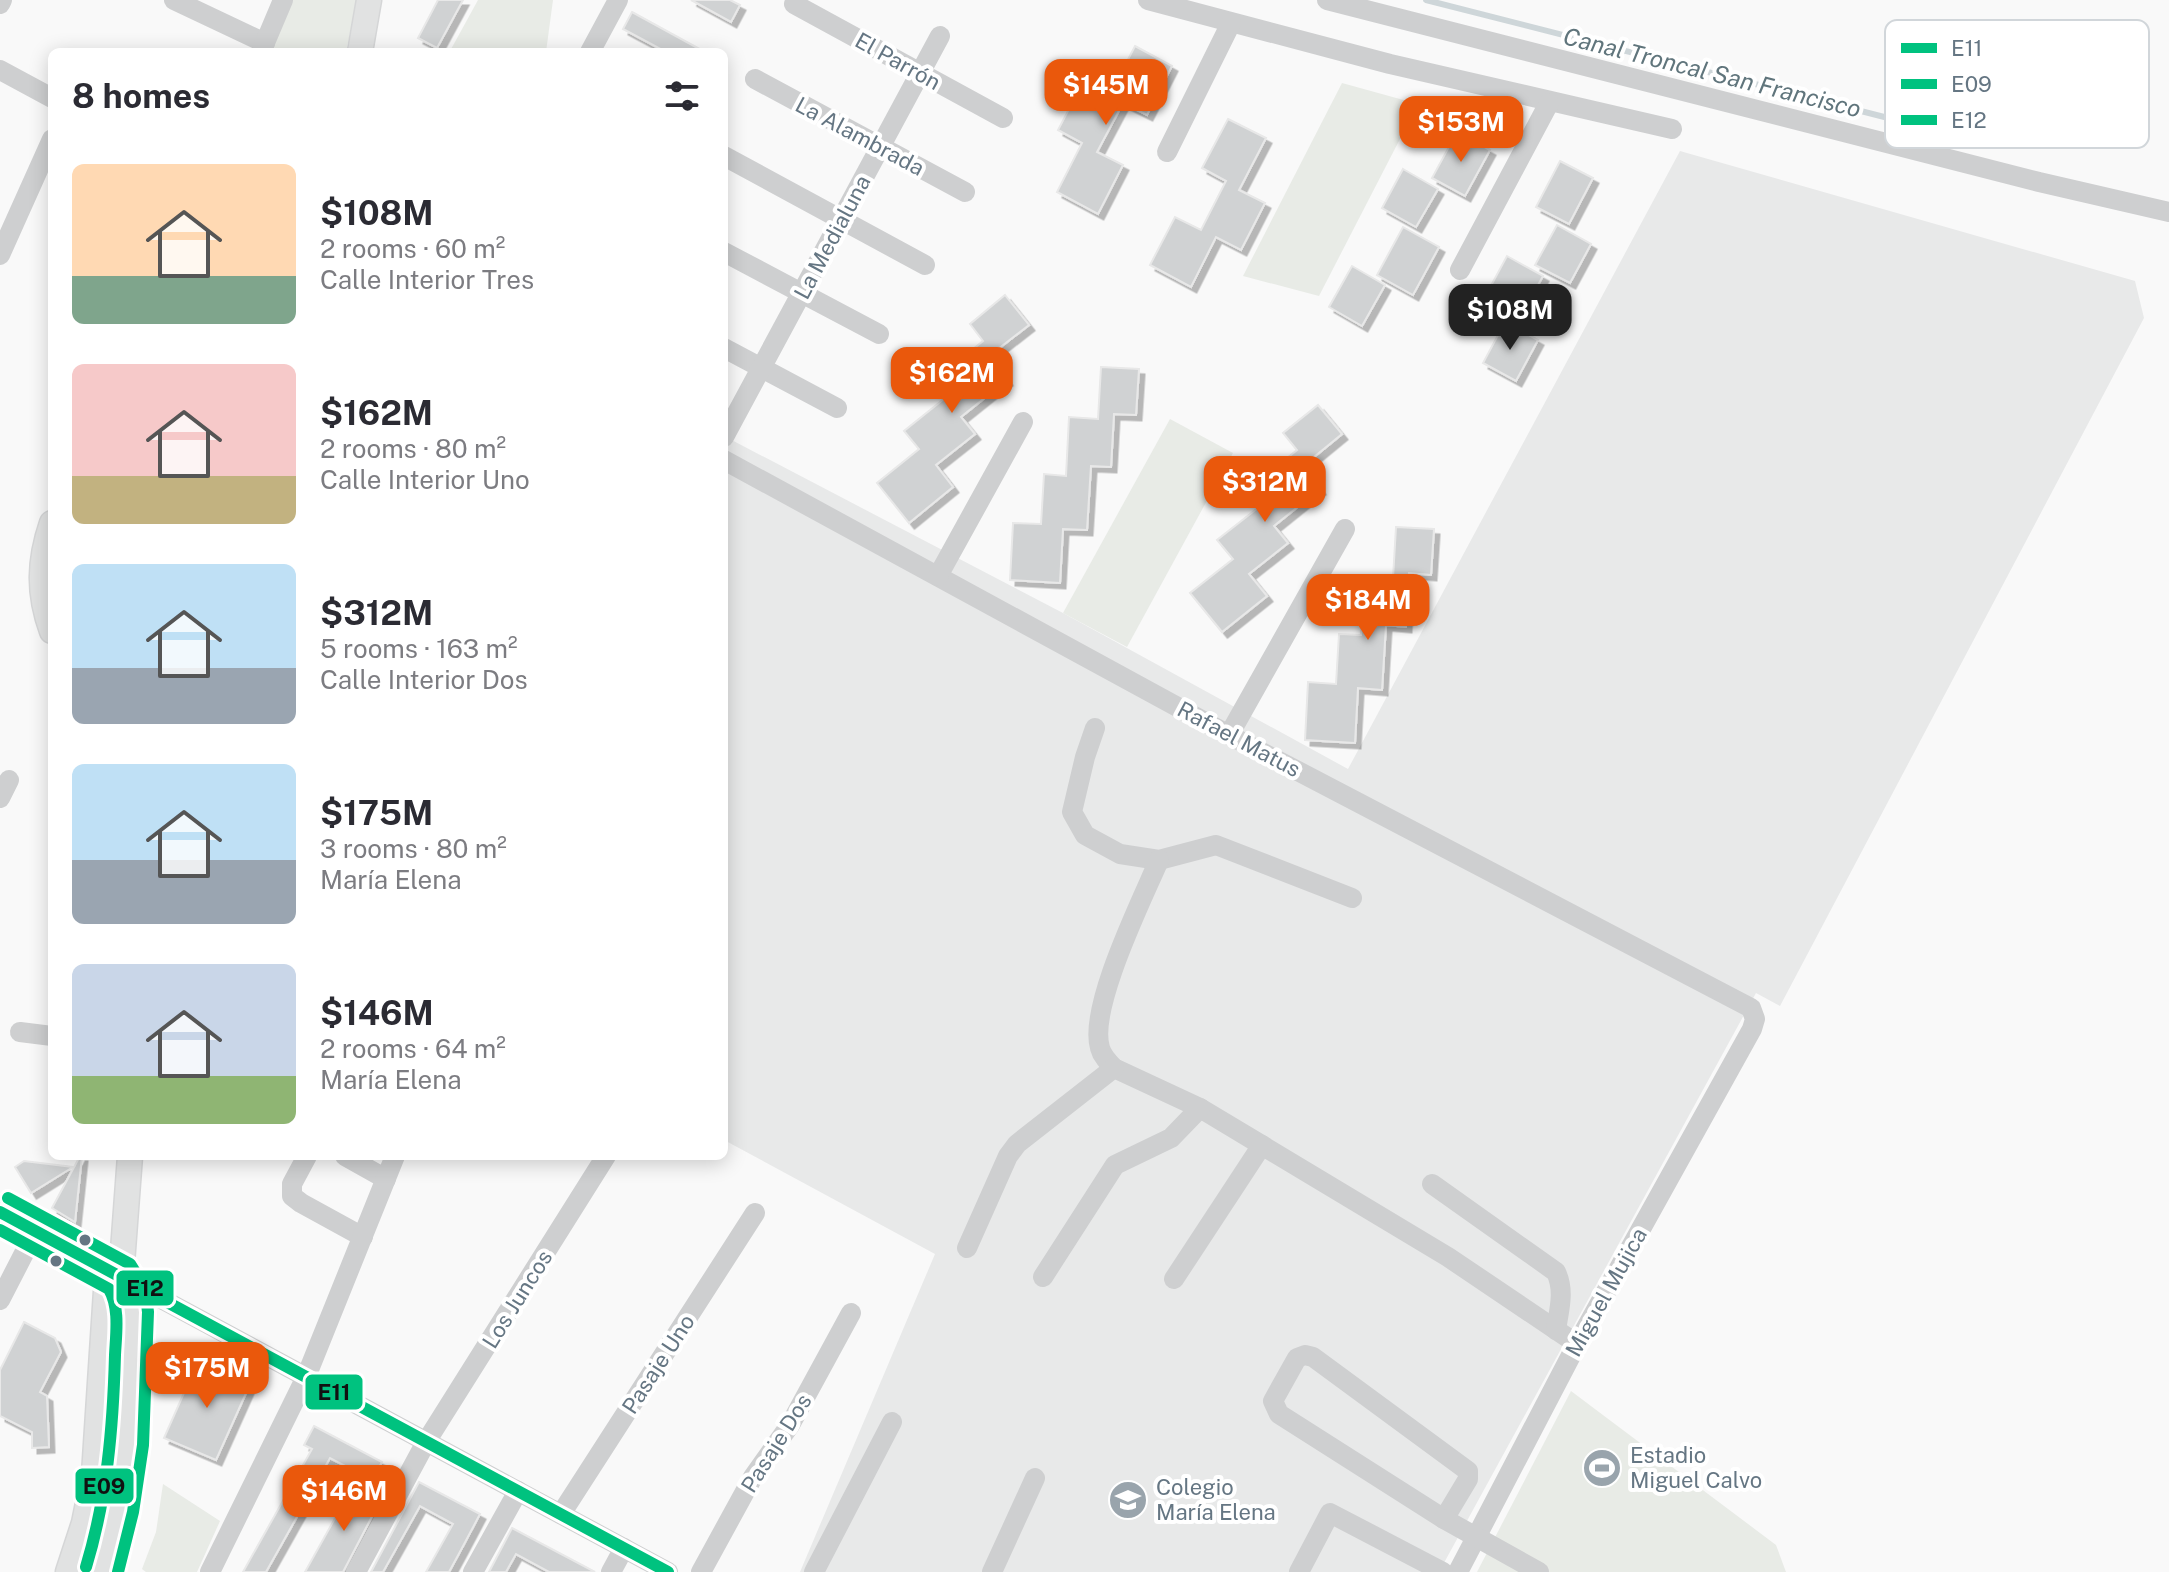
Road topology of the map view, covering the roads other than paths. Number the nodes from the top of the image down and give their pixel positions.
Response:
1 (174, 0) edge
2 (283, 0) edge
3 (369, 0) edge
4 (618, 0) edge
5 (1148, 0) edge
6 (1327, 0) edge
7 (794, 4) dead end
8 (1231, 23) junction
9 (940, 36) dead end
10 (263, 47) edge
11 (361, 48) edge
12 (592, 48) edge
13 (0, 70) edge
14 (921, 73) junction
15 (755, 79) dead end
16 (48, 96) edge
17 (1549, 103) junction
18 (1003, 118) dead end
19 (1672, 129) dead end
20 (1885, 143) edge
21 (881, 147) junction
22 (48, 148) edge
23 (1906, 148) edge
24 (1167, 152) dead end
25 (728, 158) edge
26 (965, 192) dead end
27 (2169, 212) edge
28 (841, 220) junction
29 (728, 254) edge
30 (0, 255) edge
31 (925, 265) dead end
32 (1460, 270) dead end
33 (801, 293) junction
34 (879, 334) dead end
35 (728, 350) edge
36 (761, 368) junction
37 (837, 408) dead end
38 (1023, 422) dead end
39 (728, 430) edge
40 (728, 462) edge
41 (1345, 529) dead end
42 (48, 538) edge
43 (938, 576) junction
44 (48, 616) edge
45 (1095, 728) dead end
46 (1229, 735) junction
47 (1159, 860) junction
48 (1352, 898) dead end
49 (1754, 1014) joint
50 (20, 1032) dead end
51 (48, 1036) edge
52 (1114, 1068) junction
53 (1200, 1108) junction
54 (1262, 1145) junction
55 (130, 1160) edge
56 (305, 1160) edge
57 (352, 1160) edge
58 (393, 1160) edge
59 (604, 1160) edge
60 (386, 1179) junction
61 (1432, 1184) dead end
62 (0, 1212) edge
63 (755, 1213) dead end
64 (36, 1230) junction
65 (363, 1237) junction
66 (967, 1248) dead end
67 (121, 1277) junction
68 (1043, 1277) dead end
69 (1174, 1279) dead end
70 (0, 1300) edge
71 (851, 1313) dead end
72 (1556, 1330) junction
73 (1577, 1344) junction
74 (306, 1377) junction
75 (892, 1422) dead end
76 (426, 1442) junction
77 (1035, 1478) dead end
78 (518, 1491) junction
79 (561, 1514) junction
80 (1444, 1519) junction
81 (1475, 1538) junction
82 (624, 1548) junction
83 (107, 1570) edge
84 (68, 1572) edge
85 (210, 1572) edge
86 (356, 1572) edge
87 (473, 1572) edge
88 (611, 1572) edge
89 (668, 1572) edge
90 (701, 1572) edge
91 (814, 1572) edge
92 (992, 1572) edge
93 (1299, 1572) edge
94 (1443, 1572) edge
95 (1458, 1572) edge
96 (1539, 1572) edge

1 - 10 street
2 - 10 street
3 - 11 main road
4 - 12 street
5 - 8 street
6 - 20 street
7 - 14 street, El Parrón
8 - 17 street
8 - 24 street
9 - 14 street, La Medialuna
13 - 16 street
14 - 18 street, El Parrón
14 - 21 street, La Medialuna
15 - 21 street, La Alambrada
17 - 19 street
17 - 32 street
21 - 26 street, La Alambrada
21 - 28 street, La Medialuna
22 - 30 street
23 - 27 street
25 - 28 street
28 - 31 street
28 - 33 street, La Medialuna
29 - 33 street
33 - 34 street
33 - 36 street, La Medialuna
35 - 36 street
36 - 37 street
36 - 39 street, La Medialuna
38 - 43 street
40 - 43 street, Rafael Matus
41 - 46 street
42 - 44 main road
43 - 46 street, Rafael Matus
45 - 47 street
46 - 49 street, Rafael Matus
47 - 48 street
47 - 52 street
49 - 73 street, Miguel Mujica
50 - 51 street
52 - 53 street
52 - 66 street
53 - 54 street
53 - 68 street
54 - 69 street
54 - 72 street
55 - 67 main road
56 - 65 street
57 - 60 street
58 - 60 street
59 - 76 street, Los Juncos
60 - 65 street
61 - 72 street
62 - 64 street
63 - 79 street, Pasaje Uno
64 - 67 street
64 - 70 street
65 - 74 street
67 - 74 street
67 - 83 main road
67 - 84 main road
71 - 90 street, Pasaje Dos
72 - 73 street
73 - 81 street, Miguel Mujica
74 - 76 street
74 - 85 street
75 - 91 street
76 - 78 street
76 - 86 street, Los Juncos
77 - 92 street
78 - 79 street
78 - 87 street
79 - 82 street
80 - 80 street
80 - 81 street
81 - 95 street, Miguel Mujica
81 - 96 street
82 - 88 street
82 - 89 street
93 - 94 street

